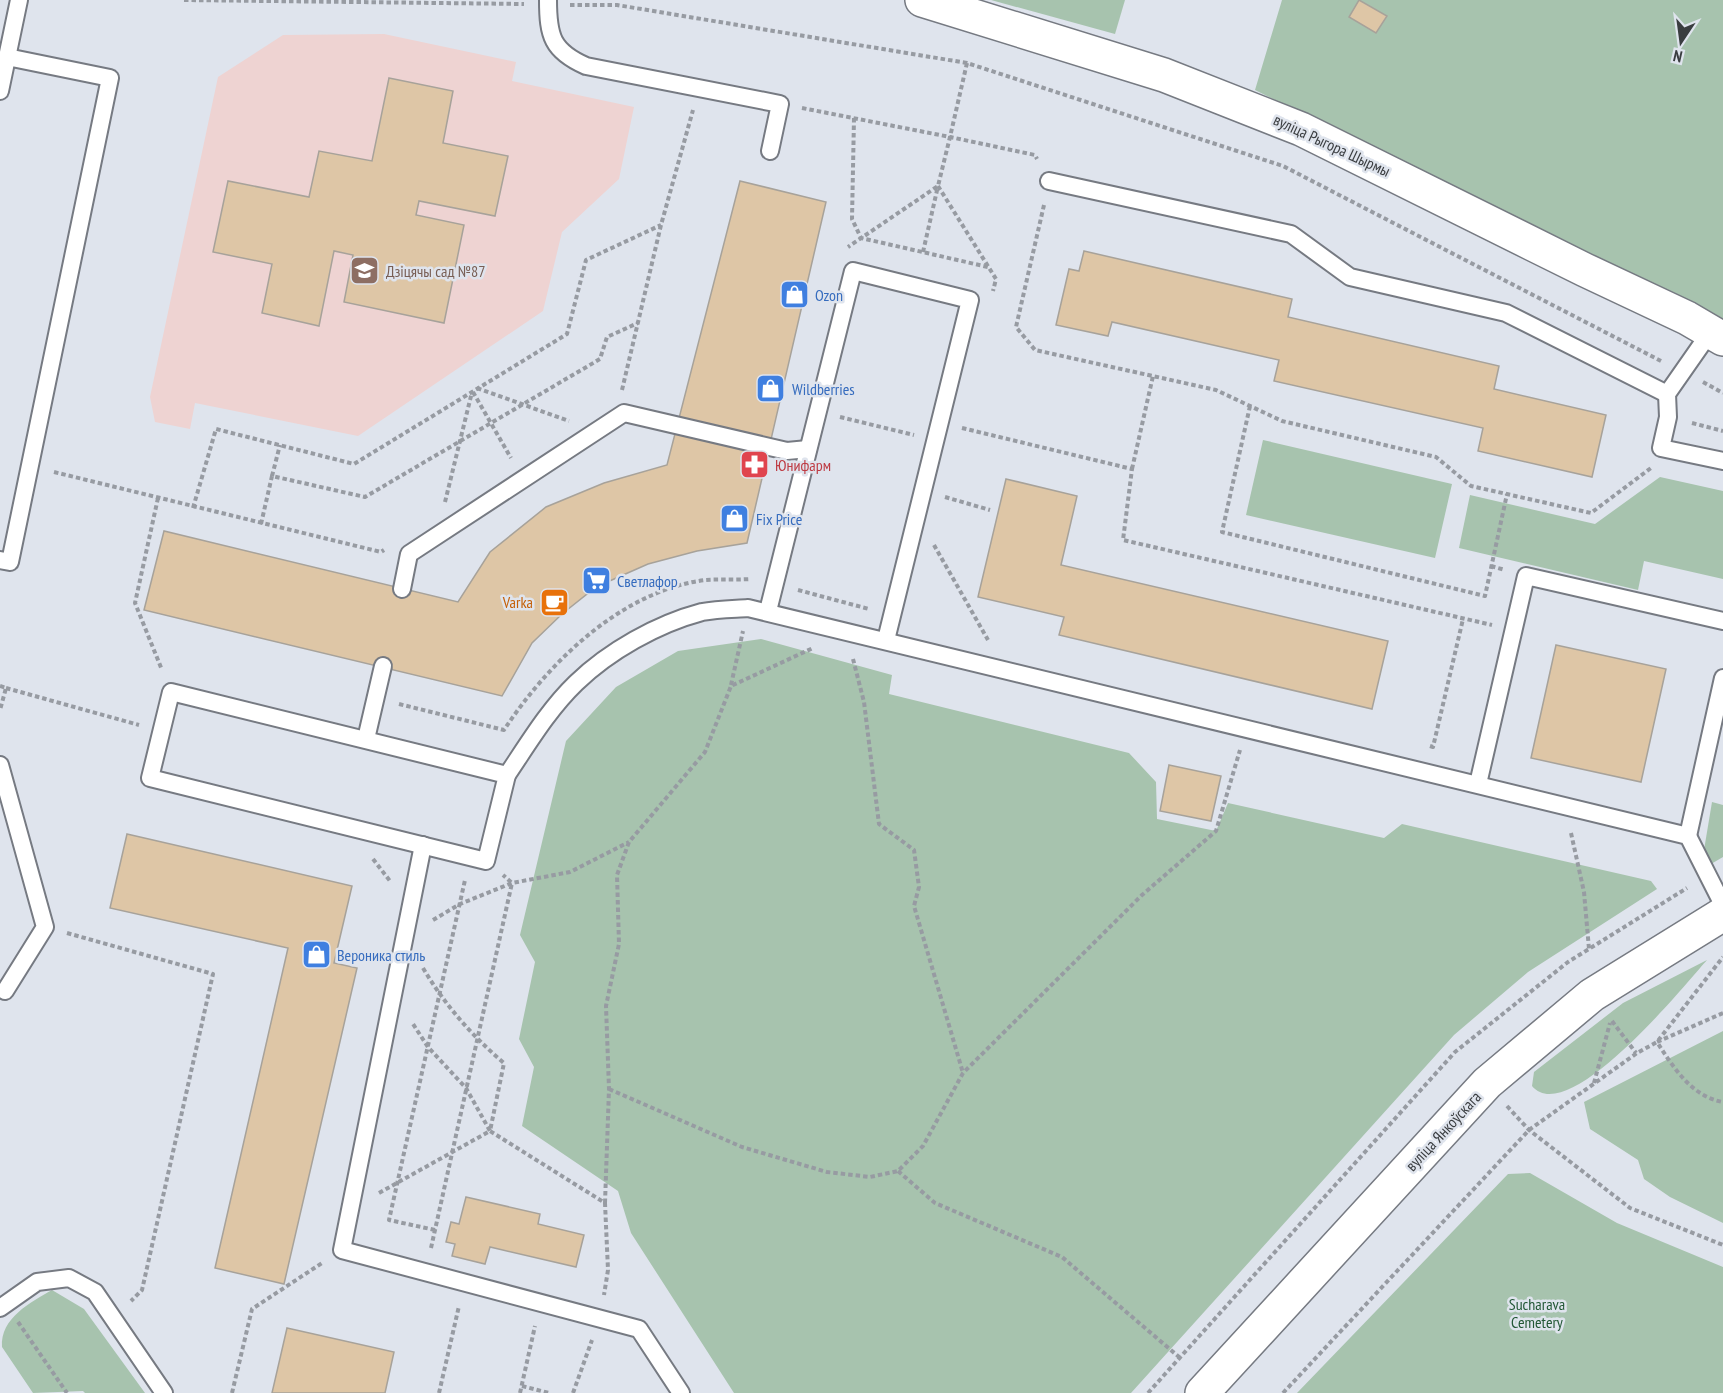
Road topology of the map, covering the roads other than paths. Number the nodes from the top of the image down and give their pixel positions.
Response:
1 (19, 0) edge
2 (922, 0) edge
3 (548, 2) edge
4 (7, 57) junction
5 (0, 91) edge
6 (770, 151) dead end
7 (1049, 181) road end
8 (1717, 335) edge
9 (1667, 394) junction
10 (808, 449) junction
11 (1723, 461) edge
12 (0, 560) edge
13 (402, 589) dead end
14 (768, 611) junction
15 (1723, 621) edge
16 (886, 640) junction
17 (383, 666) dead end
18 (1723, 678) edge
19 (366, 739) junction
20 (0, 765) edge
21 (507, 775) junction
22 (1478, 784) junction
23 (1688, 836) junction
24 (423, 845) junction
25 (1723, 905) edge
26 (1723, 914) edge
27 (5, 990) dead end
28 (3, 1306) edge
29 (164, 1393) edge
30 (681, 1393) edge
31 (1202, 1393) edge

1 - 4 lane
2 - 8 street, вуліца Рыгора Шырмы
3 - 6 lane
4 - 5 lane
4 - 12 lane
7 - 9 lane
8 - 9 lane
9 - 11 lane
10 - 13 lane
10 - 14 lane
10 - 16 lane
14 - 16 lane
14 - 21 lane
15 - 22 lane
16 - 22 lane
17 - 19 lane
18 - 23 lane
19 - 21 lane
19 - 24 lane
20 - 27 lane
21 - 24 lane
22 - 23 lane
23 - 25 lane
24 - 30 lane
26 - 31 street, вуліца Янкоўскага
28 - 29 lane

